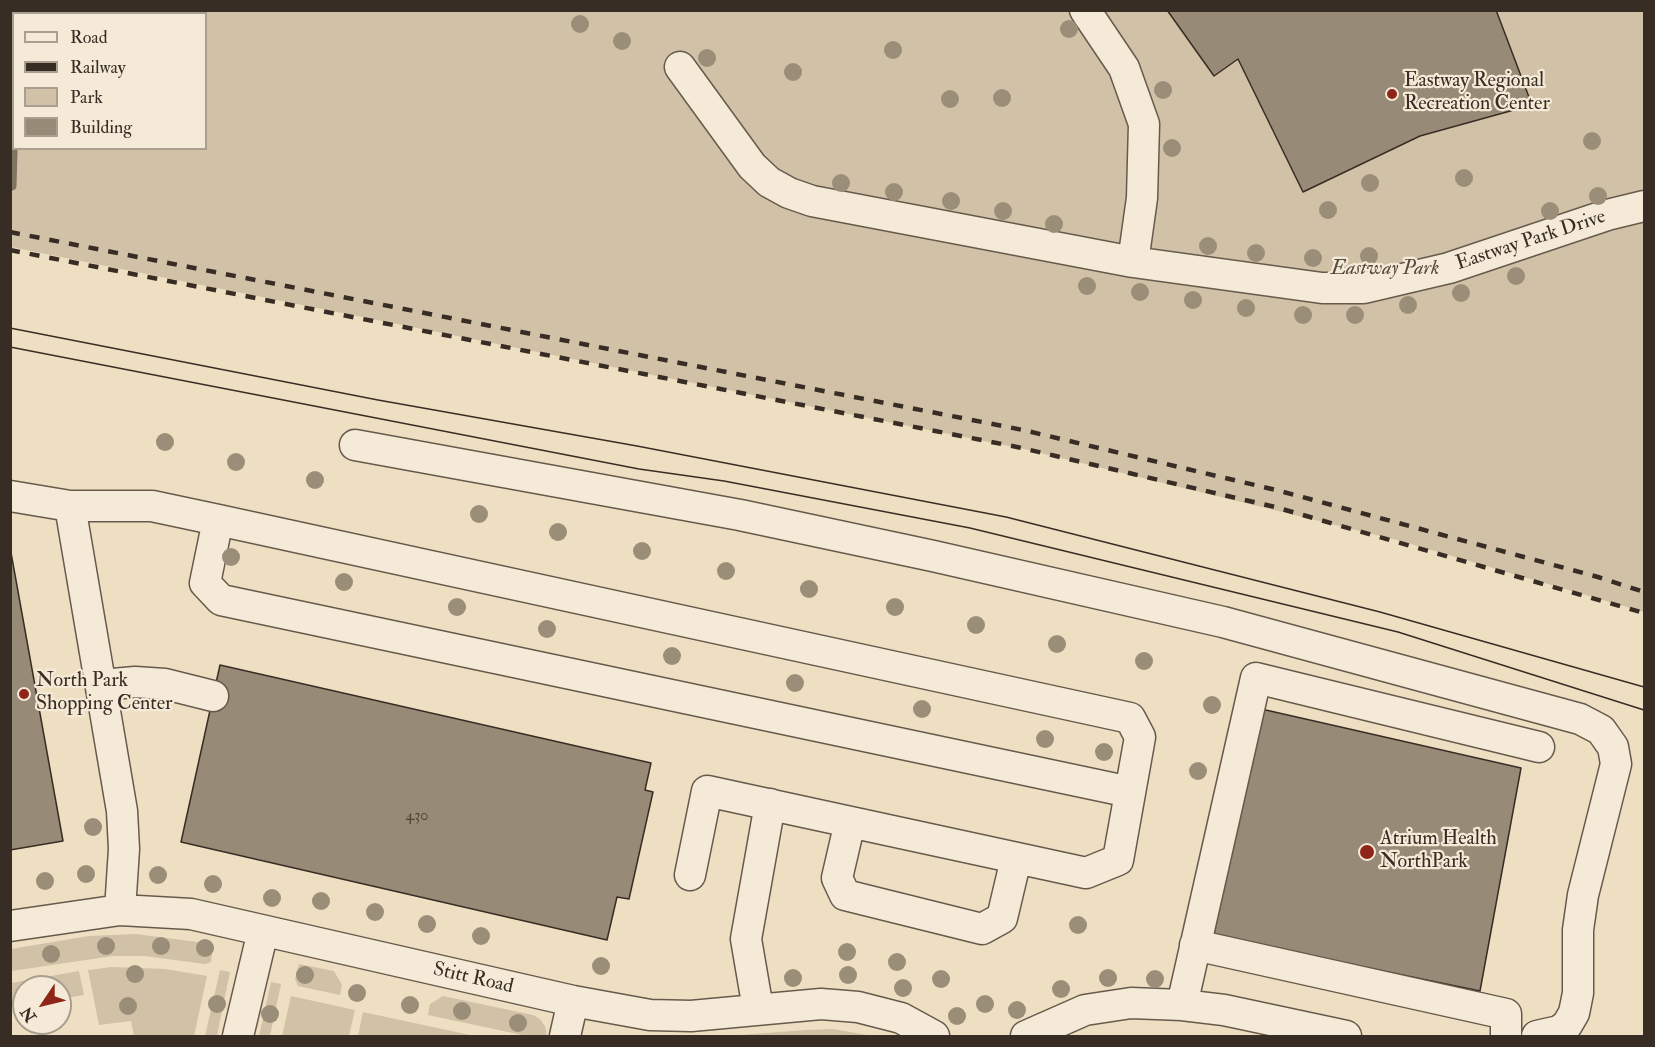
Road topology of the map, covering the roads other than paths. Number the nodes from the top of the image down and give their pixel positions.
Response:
1 (1085, 10) edge
2 (680, 67) dead end
3 (1644, 206) edge
4 (1133, 262) junction
5 (355, 445) dead end
6 (10, 496) edge
7 (70, 506) junction
8 (218, 520) junction
9 (101, 685) junction
10 (213, 696) dead end
11 (1539, 747) dead end
12 (1130, 792) junction
13 (770, 804) junction
14 (850, 822) junction
15 (1016, 859) junction
16 (690, 874) dead end
17 (120, 910) junction
18 (10, 926) edge
19 (263, 931) junction
20 (1195, 945) junction
21 (573, 1001) junction
22 (1182, 1005) junction
23 (758, 1009) junction
24 (1221, 1023) edge
25 (238, 1036) edge
26 (565, 1036) edge
27 (934, 1036) edge
28 (1026, 1036) edge
29 (1346, 1036) edge
30 (1506, 1036) edge
31 (1538, 1036) edge

1 - 4 street
2 - 4 street, Eastway Park Drive
3 - 4 street, Eastway Park Drive
5 - 31 street
6 - 7 street
7 - 8 street
7 - 9 street
8 - 12 street
8 - 12 street
9 - 10 street
9 - 17 street
11 - 20 street
12 - 15 street
13 - 14 street
13 - 16 street
13 - 23 street
14 - 15 street
14 - 15 street
17 - 18 street, Stitt Road
17 - 19 street, Stitt Road
19 - 21 street, Stitt Road
19 - 25 street
20 - 22 street
20 - 30 street
21 - 23 street, Stitt Road
21 - 26 street
22 - 24 street
22 - 28 street
23 - 27 street, Stitt Road
24 - 29 street

